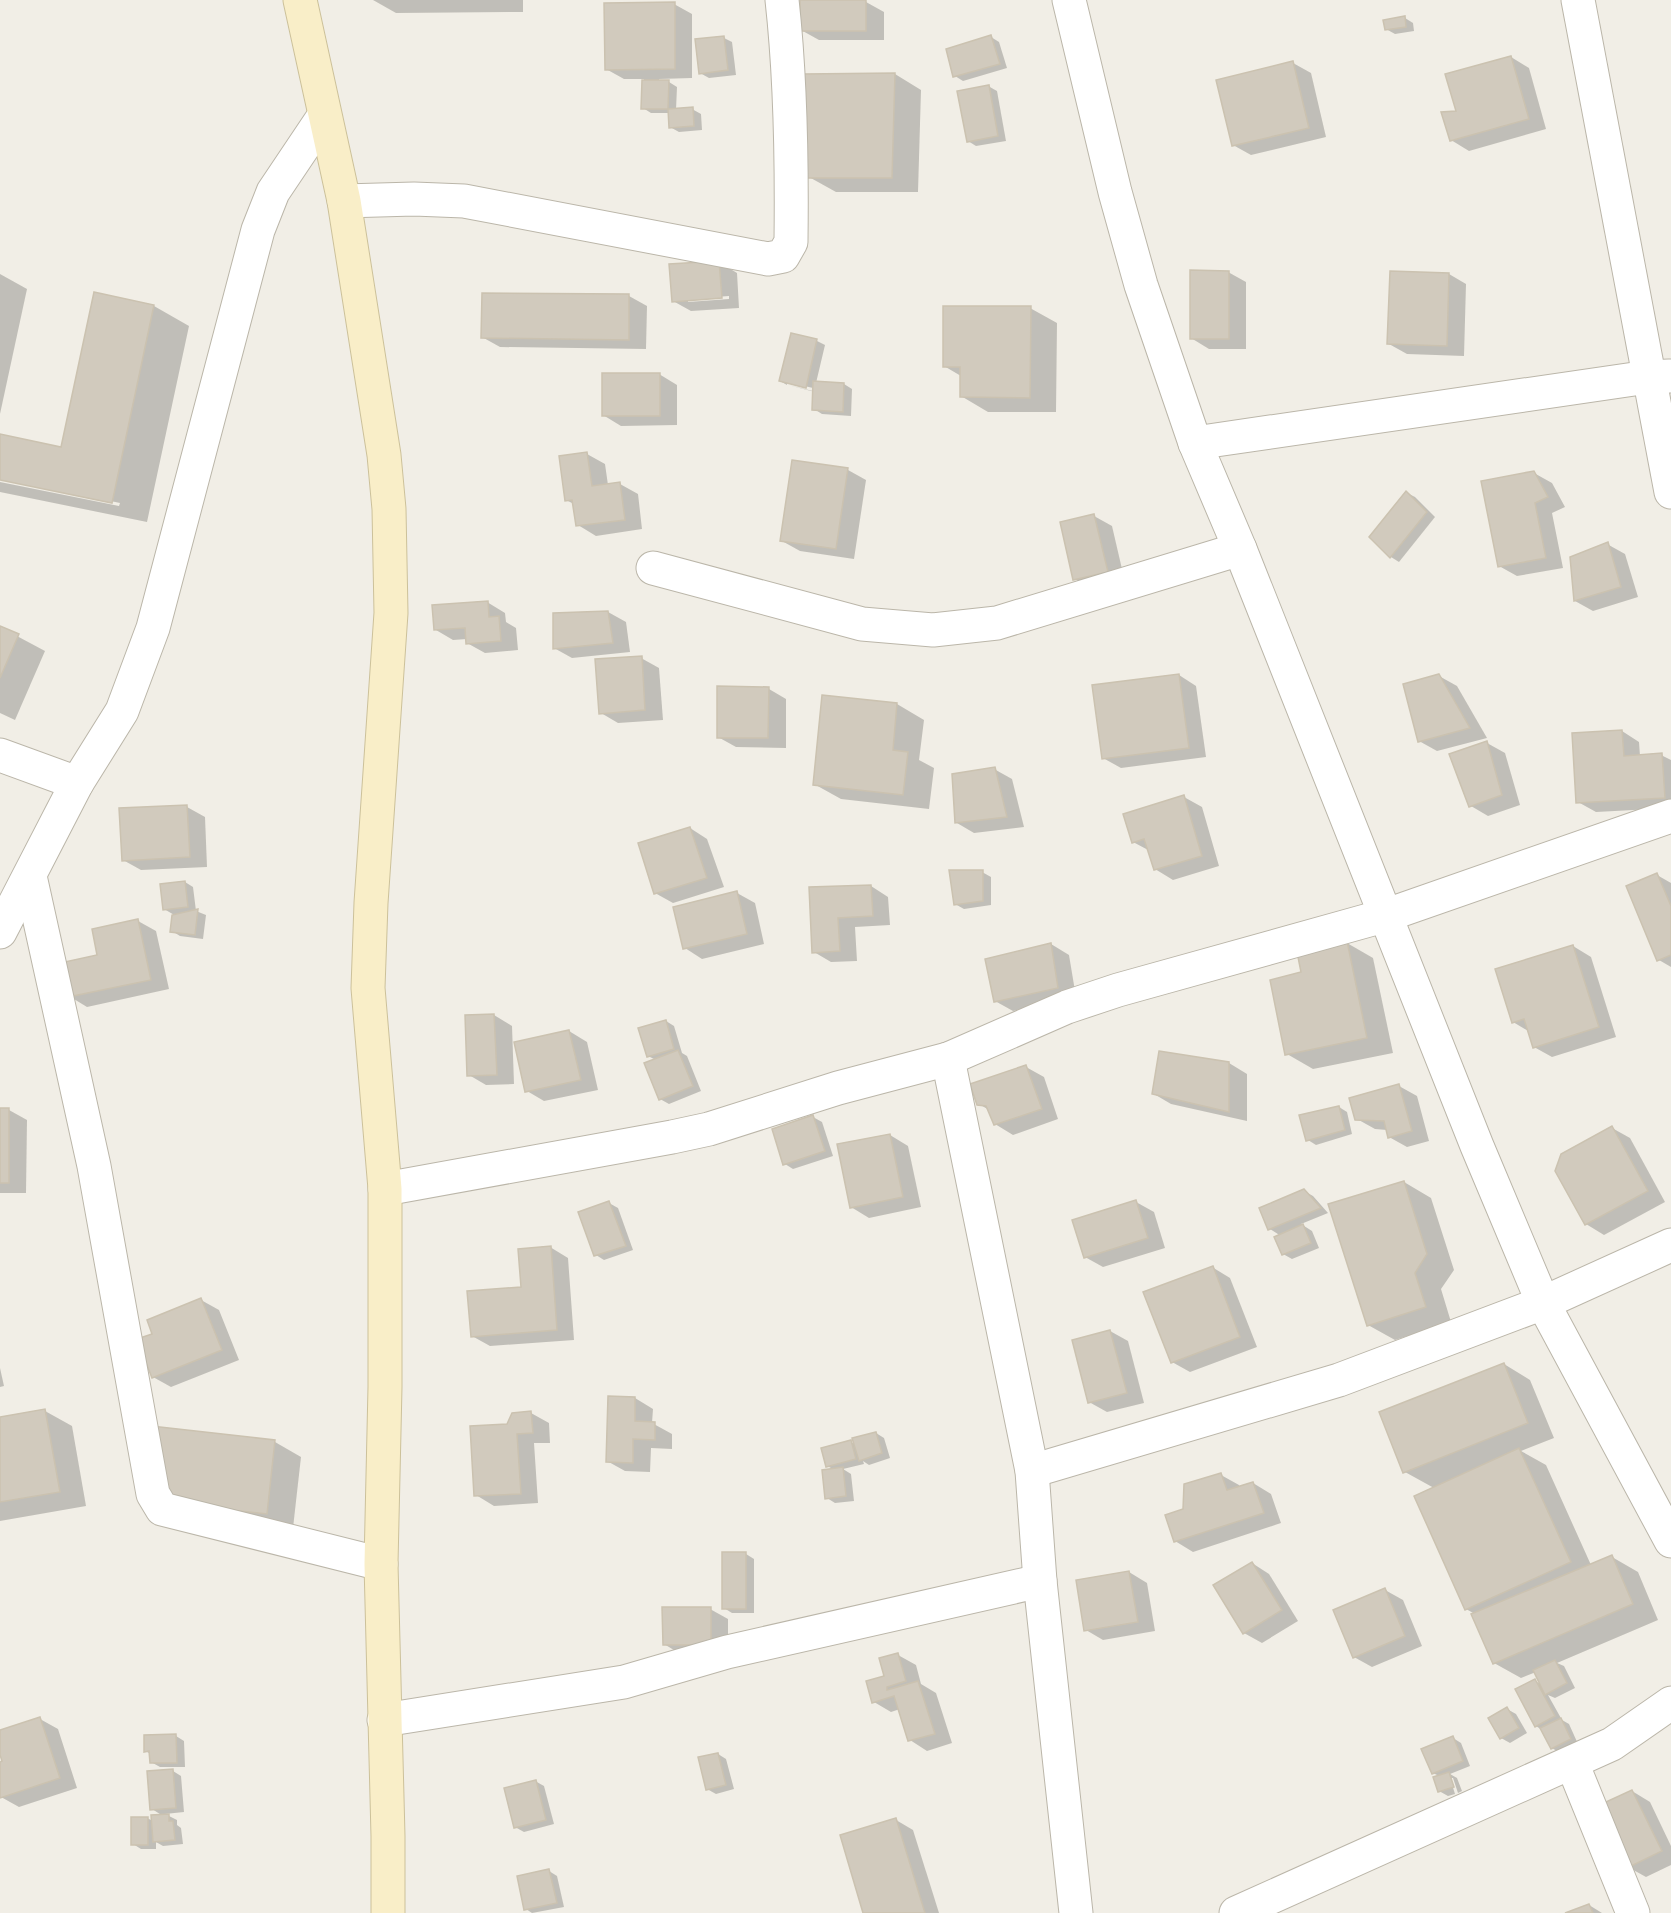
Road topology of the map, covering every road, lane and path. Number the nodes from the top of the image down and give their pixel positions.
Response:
1 (782, 0) edge
2 (1069, 0) edge
3 (1578, 0) edge
4 (303, 3) edge
5 (324, 116) junction
6 (344, 201) junction
7 (1659, 376) edge
8 (1195, 443) junction
9 (1671, 492) edge
10 (1240, 549) junction
11 (653, 568) dead end
12 (0, 755) edge
13 (77, 783) junction
14 (1671, 816) edge
15 (30, 876) junction
16 (1387, 915) junction
17 (0, 932) edge
18 (948, 1059) junction
19 (385, 1189) junction
20 (1671, 1245) edge
21 (1543, 1303) junction
22 (1032, 1471) junction
23 (1671, 1541) edge
24 (381, 1564) junction
25 (1040, 1581) junction
26 (1671, 1703) edge
27 (384, 1720) junction
28 (1572, 1763) junction
29 (388, 1913) edge
30 (1076, 1913) edge
31 (1236, 1913) edge
32 (1633, 1913) edge

1 - 6 street
2 - 8 street
3 - 7 street
4 - 5 main road
5 - 6 main road
5 - 13 street
6 - 19 main road
7 - 8 street
7 - 9 street
8 - 10 street
10 - 11 street
10 - 16 street
12 - 13 street
13 - 15 street
14 - 16 street
15 - 17 street
15 - 24 street
16 - 18 street
16 - 21 street
18 - 19 street
18 - 22 street
19 - 24 main road
20 - 21 street
21 - 22 street
21 - 23 street
22 - 25 street
24 - 27 main road
25 - 27 street
25 - 30 street
26 - 28 street
27 - 29 main road
28 - 31 street
28 - 32 street

